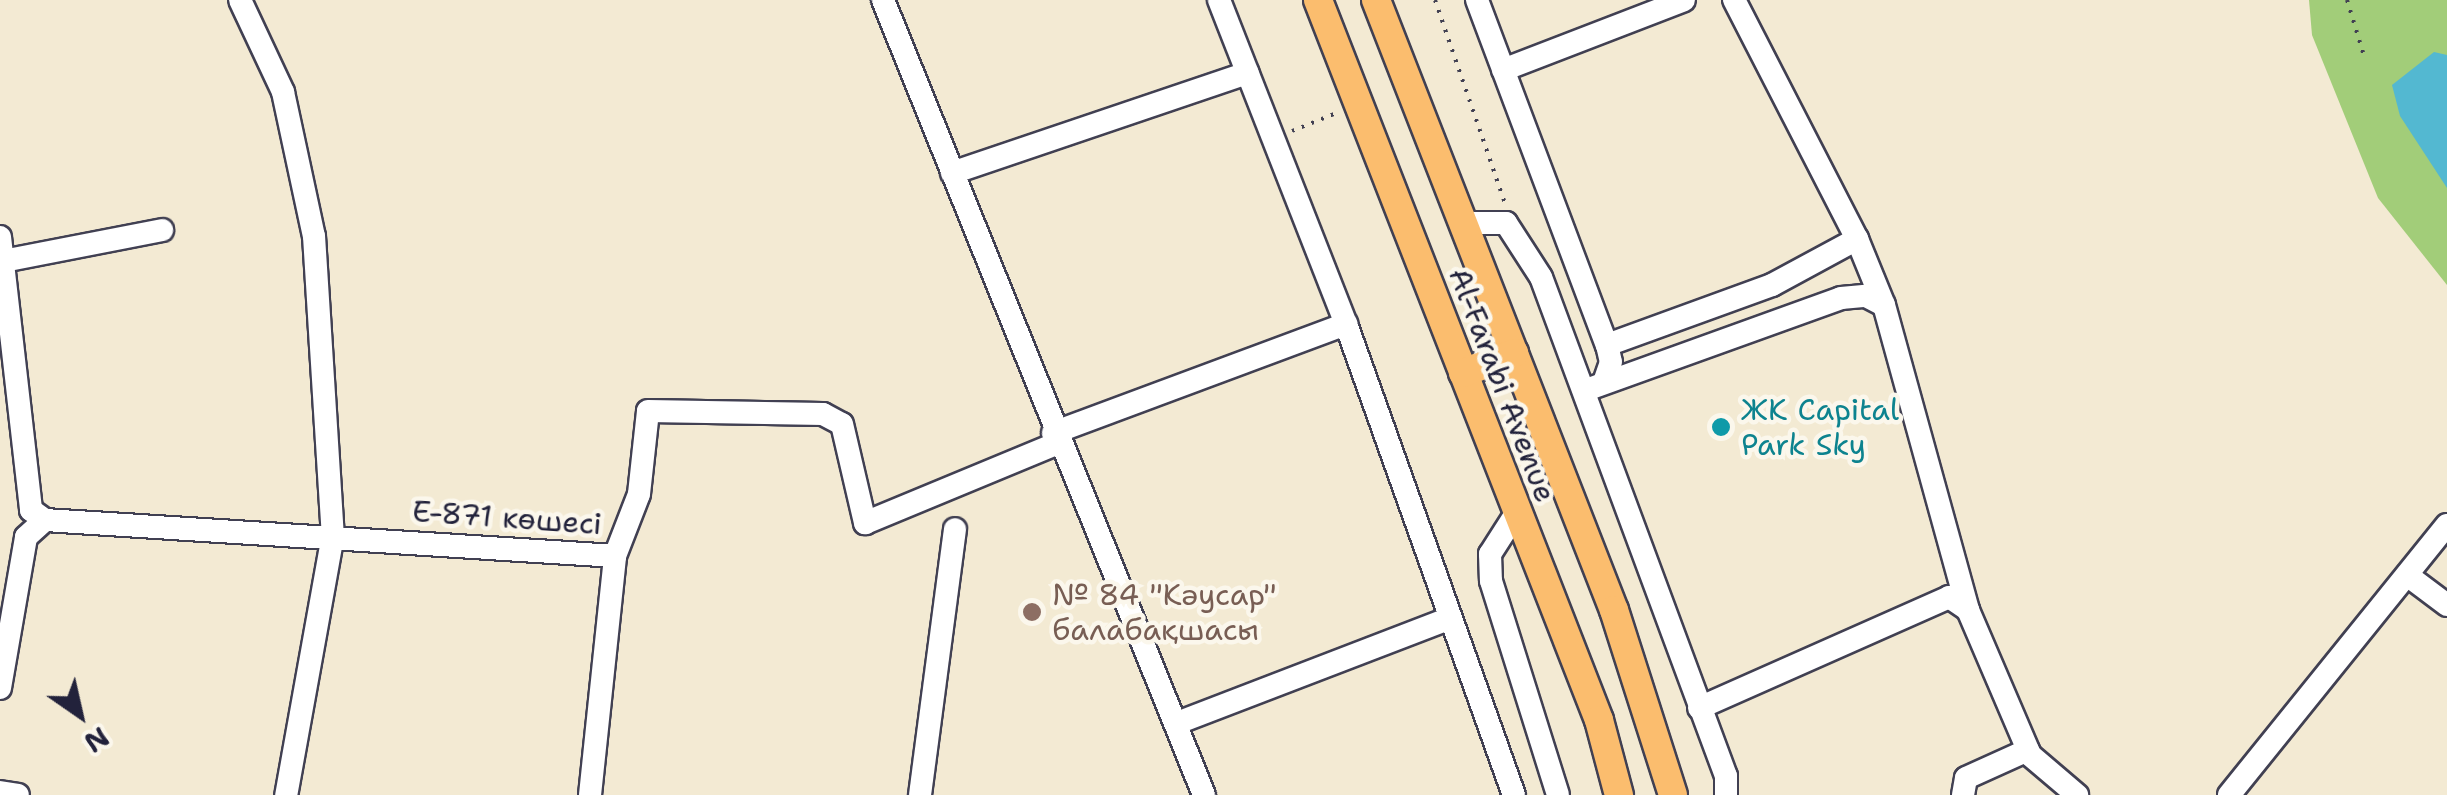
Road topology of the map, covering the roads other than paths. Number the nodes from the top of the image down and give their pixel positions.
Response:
1 (240, 0) edge
2 (883, 0) edge
3 (1220, 0) edge
4 (1318, 0) edge
5 (1376, 0) edge
6 (1477, 0) edge
7 (1684, 0) edge
8 (1734, 0) edge
9 (1503, 70) junction
10 (1248, 73) junction
11 (952, 172) junction
12 (1464, 222) junction
13 (162, 230) dead end
14 (1857, 239) junction
15 (4, 248) edge
16 (1884, 304) junction
17 (1346, 324) junction
18 (1606, 346) junction
19 (1514, 353) junction
20 (1463, 373) junction
21 (1595, 386) junction
22 (1056, 438) junction
23 (1517, 512) junction
24 (45, 520) junction
25 (2447, 525) edge
26 (955, 529) dead end
27 (332, 535) junction
28 (616, 556) junction
29 (2407, 575) junction
30 (2447, 605) edge
31 (1968, 610) junction
32 (1448, 619) junction
33 (0, 688) edge
34 (1699, 708) junction
35 (1177, 723) junction
36 (2028, 750) junction
37 (0, 792) edge
38 (18, 795) edge
39 (286, 795) edge
40 (590, 795) edge
41 (920, 795) edge
42 (1204, 795) edge
43 (1514, 795) edge
44 (1558, 795) edge
45 (1619, 795) edge
46 (1673, 795) edge
47 (1726, 795) edge
48 (1962, 795) edge
49 (2077, 795) edge
50 (2229, 795) edge

1 - 27 street
2 - 11 street
3 - 10 street
4 - 20 main road, Al-Farabi Avenue
5 - 12 main road, Al-Farabi Avenue
6 - 9 street
7 - 9 street
8 - 14 street
9 - 18 street
10 - 11 street
10 - 17 street
11 - 22 street
12 - 19 main road, Al-Farabi Avenue
12 - 21 street
13 - 15 street
14 - 16 street
14 - 18 street
15 - 24 street
16 - 21 street
16 - 31 street
17 - 22 street
17 - 32 street
18 - 21 street
19 - 20 main road
19 - 46 main road, Al-Farabi Avenue
20 - 23 main road, Al-Farabi Avenue
21 - 34 street
22 - 28 street
22 - 35 street
23 - 44 street
23 - 45 main road, Al-Farabi Avenue
24 - 27 street, Е-871 көшесі
24 - 33 street
25 - 29 street
26 - 41 street
27 - 28 street, Е-871 көшесі
27 - 39 street
28 - 40 street, Е-871 көшесі
29 - 30 street
29 - 50 street
31 - 34 street
31 - 36 street
32 - 35 street
32 - 43 street
34 - 47 street
35 - 42 street
36 - 48 street
36 - 49 street
37 - 38 street

